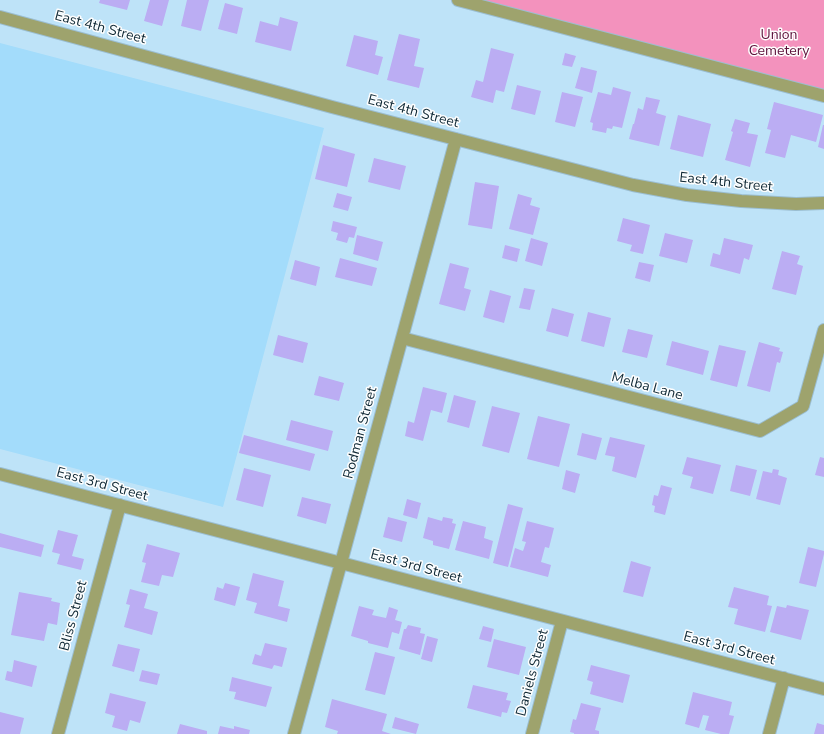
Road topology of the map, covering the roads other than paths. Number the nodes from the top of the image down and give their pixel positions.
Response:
1 (458, 0) edge
2 (0, 17) edge
3 (824, 96) edge
4 (456, 139) junction
5 (824, 203) edge
6 (824, 330) edge
7 (402, 338) junction
8 (0, 474) edge
9 (120, 505) junction
10 (341, 563) junction
11 (562, 621) junction
12 (784, 678) junction
13 (824, 689) edge
14 (58, 734) edge
15 (294, 734) edge
16 (532, 734) edge
17 (769, 734) edge

1 - 3 street
2 - 4 street, East 4th Street
4 - 5 street, East 4th Street
4 - 7 street, Rodman Street
6 - 7 street, Melba Lane
7 - 10 street, Rodman Street
8 - 9 street, East 3rd Street
9 - 10 street, East 3rd Street
9 - 14 street, Bliss Street
10 - 11 street, East 3rd Street
10 - 15 street, Rodman Street
11 - 12 street, East 3rd Street
11 - 16 street, Daniels Street
12 - 13 street, East 3rd Street
12 - 17 street

